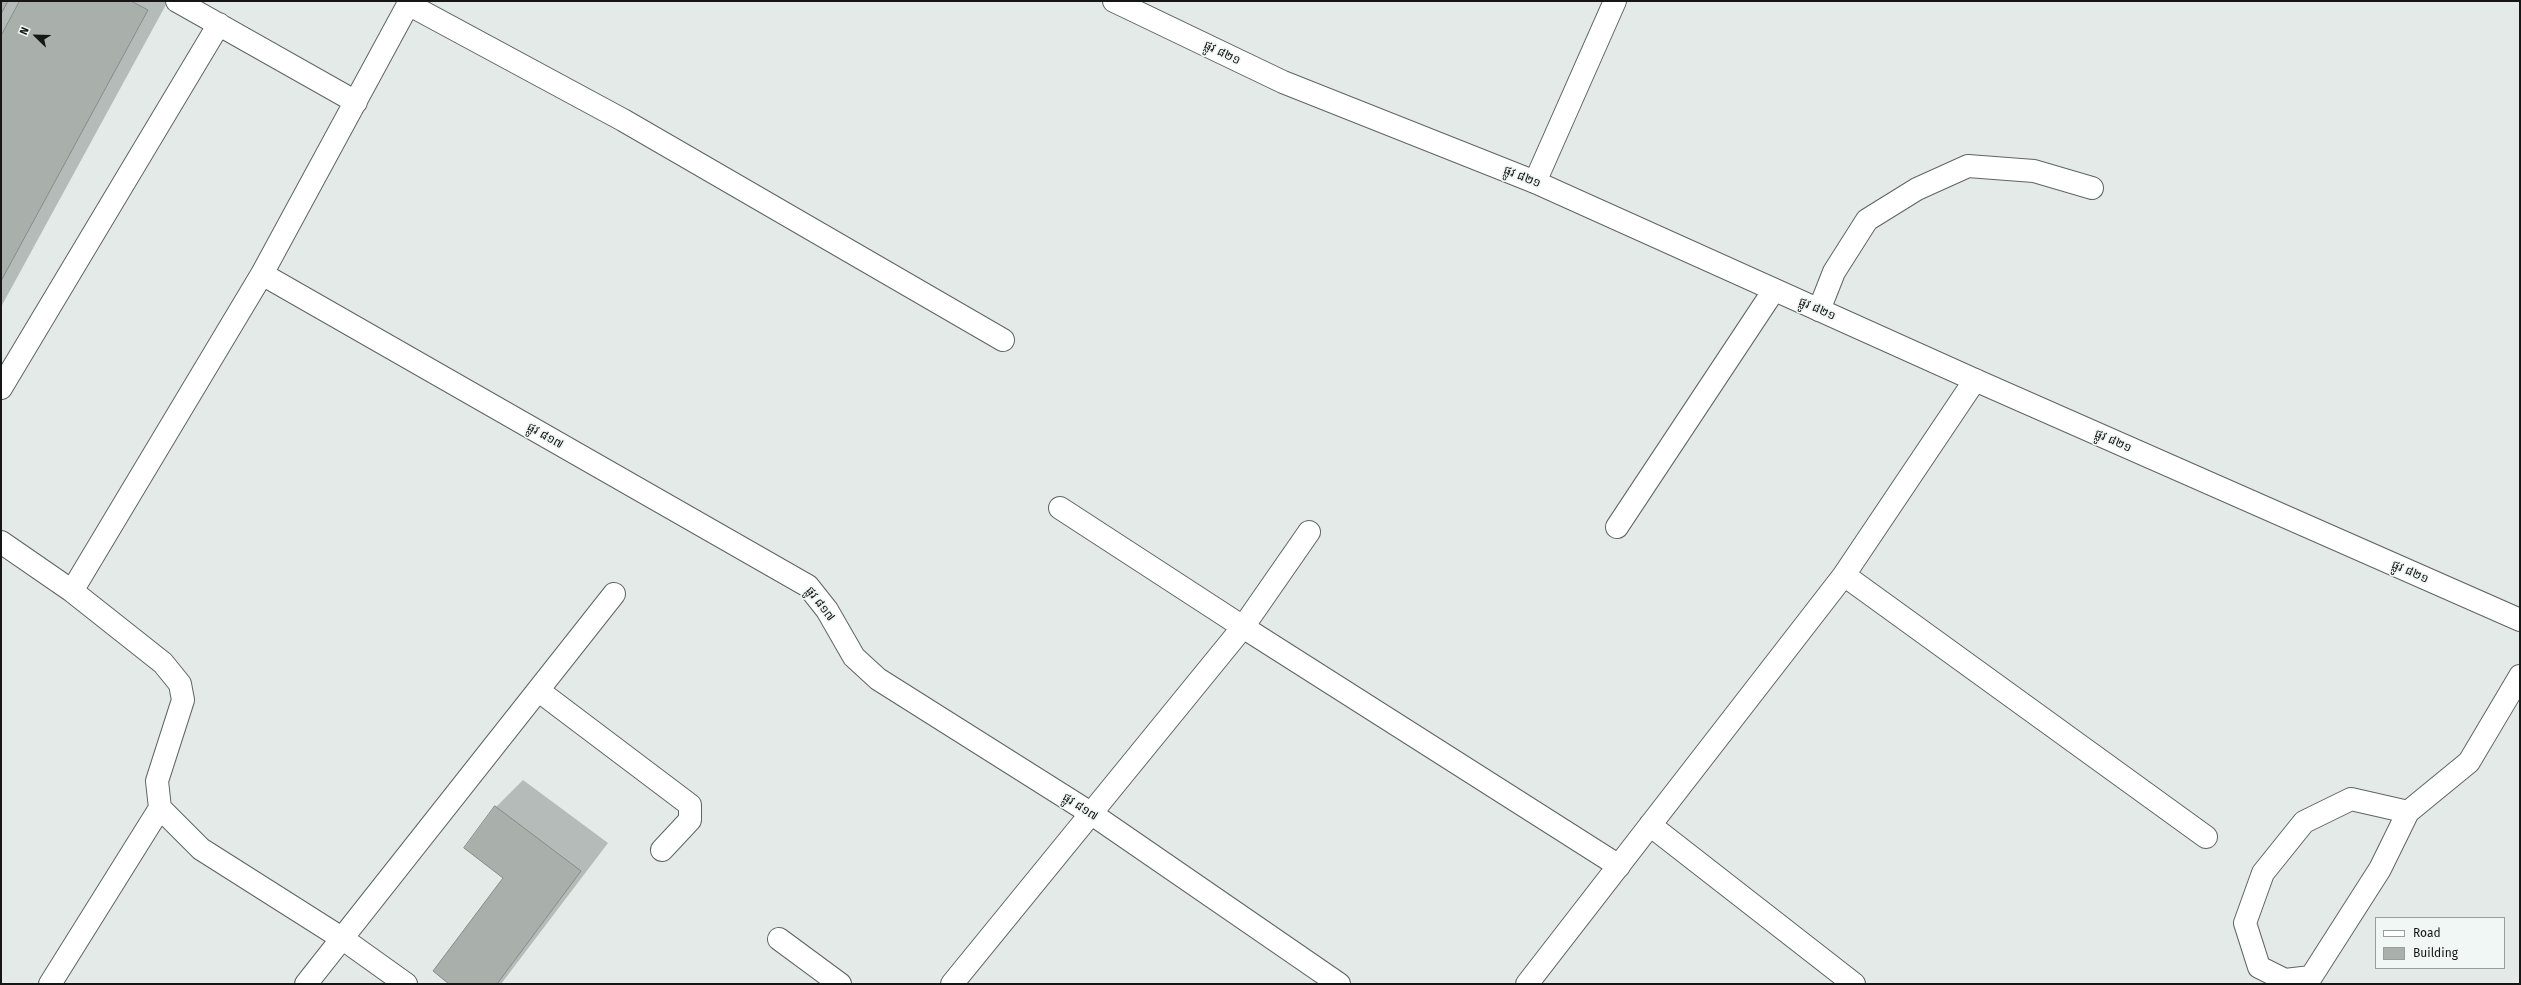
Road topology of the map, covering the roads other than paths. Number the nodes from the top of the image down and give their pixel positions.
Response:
1 (177, 1) edge
2 (1615, 1) edge
3 (409, 2) edge
4 (1122, 3) edge
5 (219, 24) junction
6 (356, 102) junction
7 (1534, 182) junction
8 (2092, 188) dead end
9 (262, 274) junction
10 (1774, 290) junction
11 (1820, 310) junction
12 (1003, 340) dead end
13 (1975, 380) junction
14 (1, 388) edge
15 (1060, 508) dead end
16 (1617, 527) dead end
17 (1309, 532) dead end
18 (1, 542) edge
19 (1844, 575) junction
20 (72, 591) junction
21 (614, 594) dead end
22 (2519, 618) edge
23 (1244, 627) junction
24 (2520, 676) edge
25 (539, 691) junction
26 (160, 808) junction
27 (2408, 812) junction
28 (1092, 814) junction
29 (1650, 825) junction
30 (2206, 837) dead end
31 (662, 850) dead end
32 (1619, 866) junction
33 (343, 939) junction
34 (779, 939) dead end
35 (50, 984) edge
36 (306, 984) edge
37 (406, 984) edge
38 (840, 984) edge
39 (952, 984) edge
40 (1339, 984) edge
41 (1527, 984) edge
42 (1854, 984) edge

1 - 5 street
2 - 7 street
3 - 6 street
3 - 12 street
4 - 7 street, ផ្លូវ ៨២១
5 - 6 street
5 - 14 street
6 - 9 street
7 - 10 street, ផ្លូវ ៨២១
8 - 11 street
9 - 20 street
9 - 28 street, ផ្លូវ ៨១៧
10 - 11 street, ផ្លូវ ៨២១
10 - 16 street
11 - 13 street, ផ្លូវ ៨២១
13 - 19 street
13 - 22 street, ផ្លូវ ៨២១
15 - 23 street
17 - 23 street
18 - 20 street
19 - 29 street
19 - 30 street
20 - 26 street
21 - 25 street
23 - 28 street
23 - 32 street
24 - 27 street
25 - 31 street
25 - 33 street
26 - 33 street
26 - 35 street
27 - 27 street
28 - 39 street
28 - 40 street, ផ្លូវ ៨១៧
29 - 32 street
29 - 42 street
32 - 41 street
33 - 36 street
33 - 37 street
34 - 38 street

